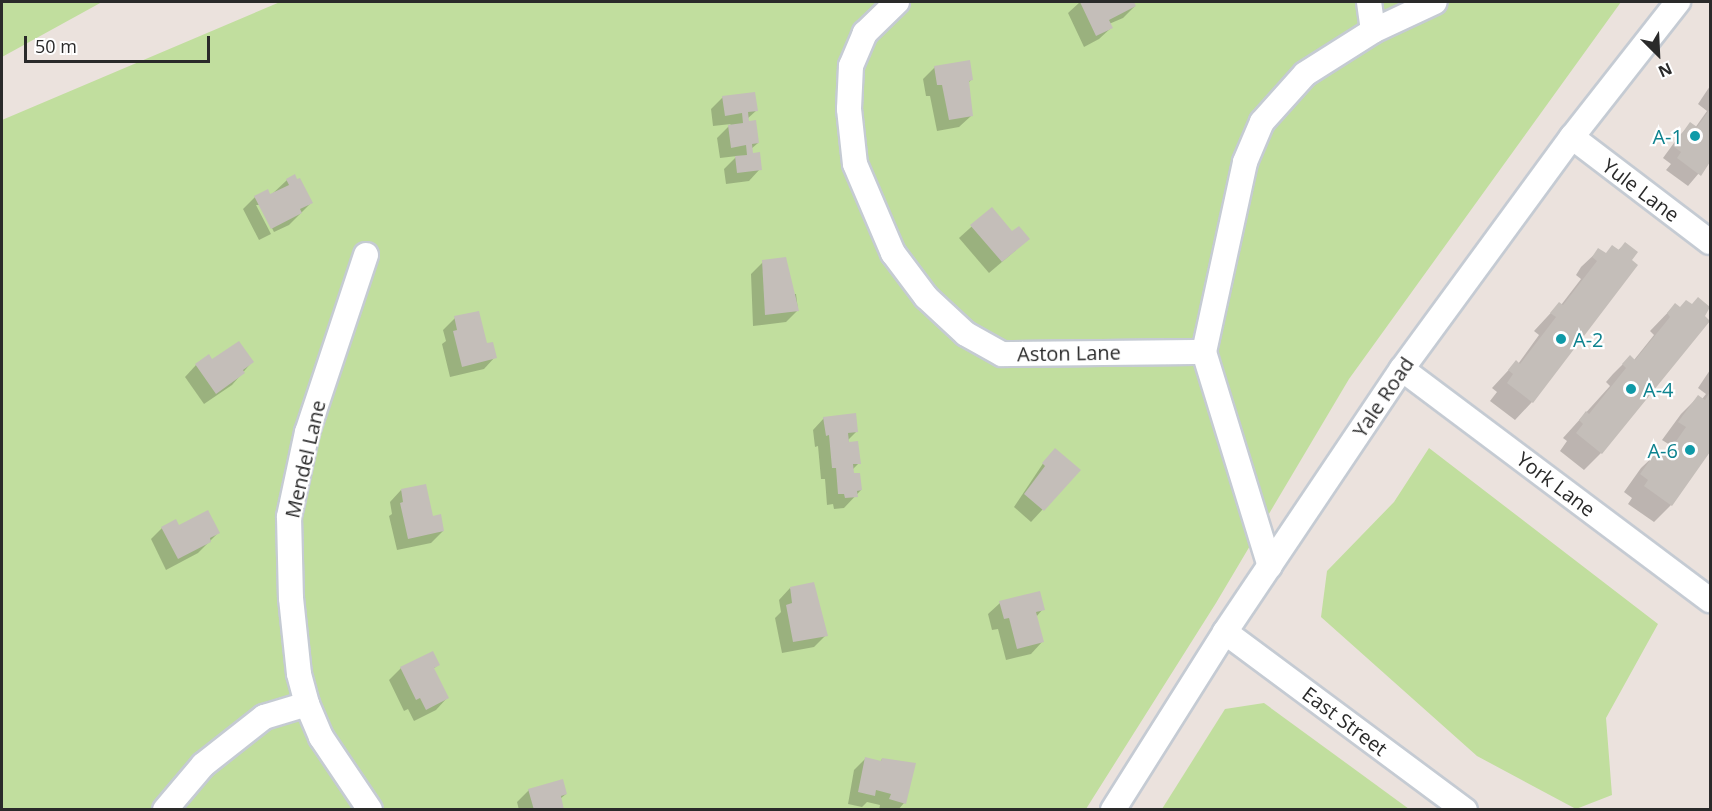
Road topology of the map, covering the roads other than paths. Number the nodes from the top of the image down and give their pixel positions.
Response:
1 (897, 2) edge
2 (1369, 2) edge
3 (1435, 2) edge
4 (1678, 2) edge
5 (1373, 31) junction
6 (1572, 137) junction
7 (1710, 242) edge
8 (366, 255) dead end
9 (1204, 352) junction
10 (1402, 369) junction
11 (1270, 566) junction
12 (1710, 600) edge
13 (1225, 632) junction
14 (307, 704) junction
15 (165, 810) edge
16 (370, 810) edge
17 (1113, 810) edge
18 (1465, 810) edge

1 - 9 street, Aston Lane
2 - 5 street
3 - 5 street
4 - 6 street, Yale Road
5 - 9 street
6 - 7 street, Yule Lane
6 - 10 street, Yale Road
8 - 14 street, Mendel Lane
9 - 11 street
10 - 11 street, Yale Road
10 - 12 street, York Lane
11 - 13 street, Yale Road
13 - 17 street, Yale Road
13 - 18 street, East Street
14 - 15 street
14 - 16 street, Mendel Lane

